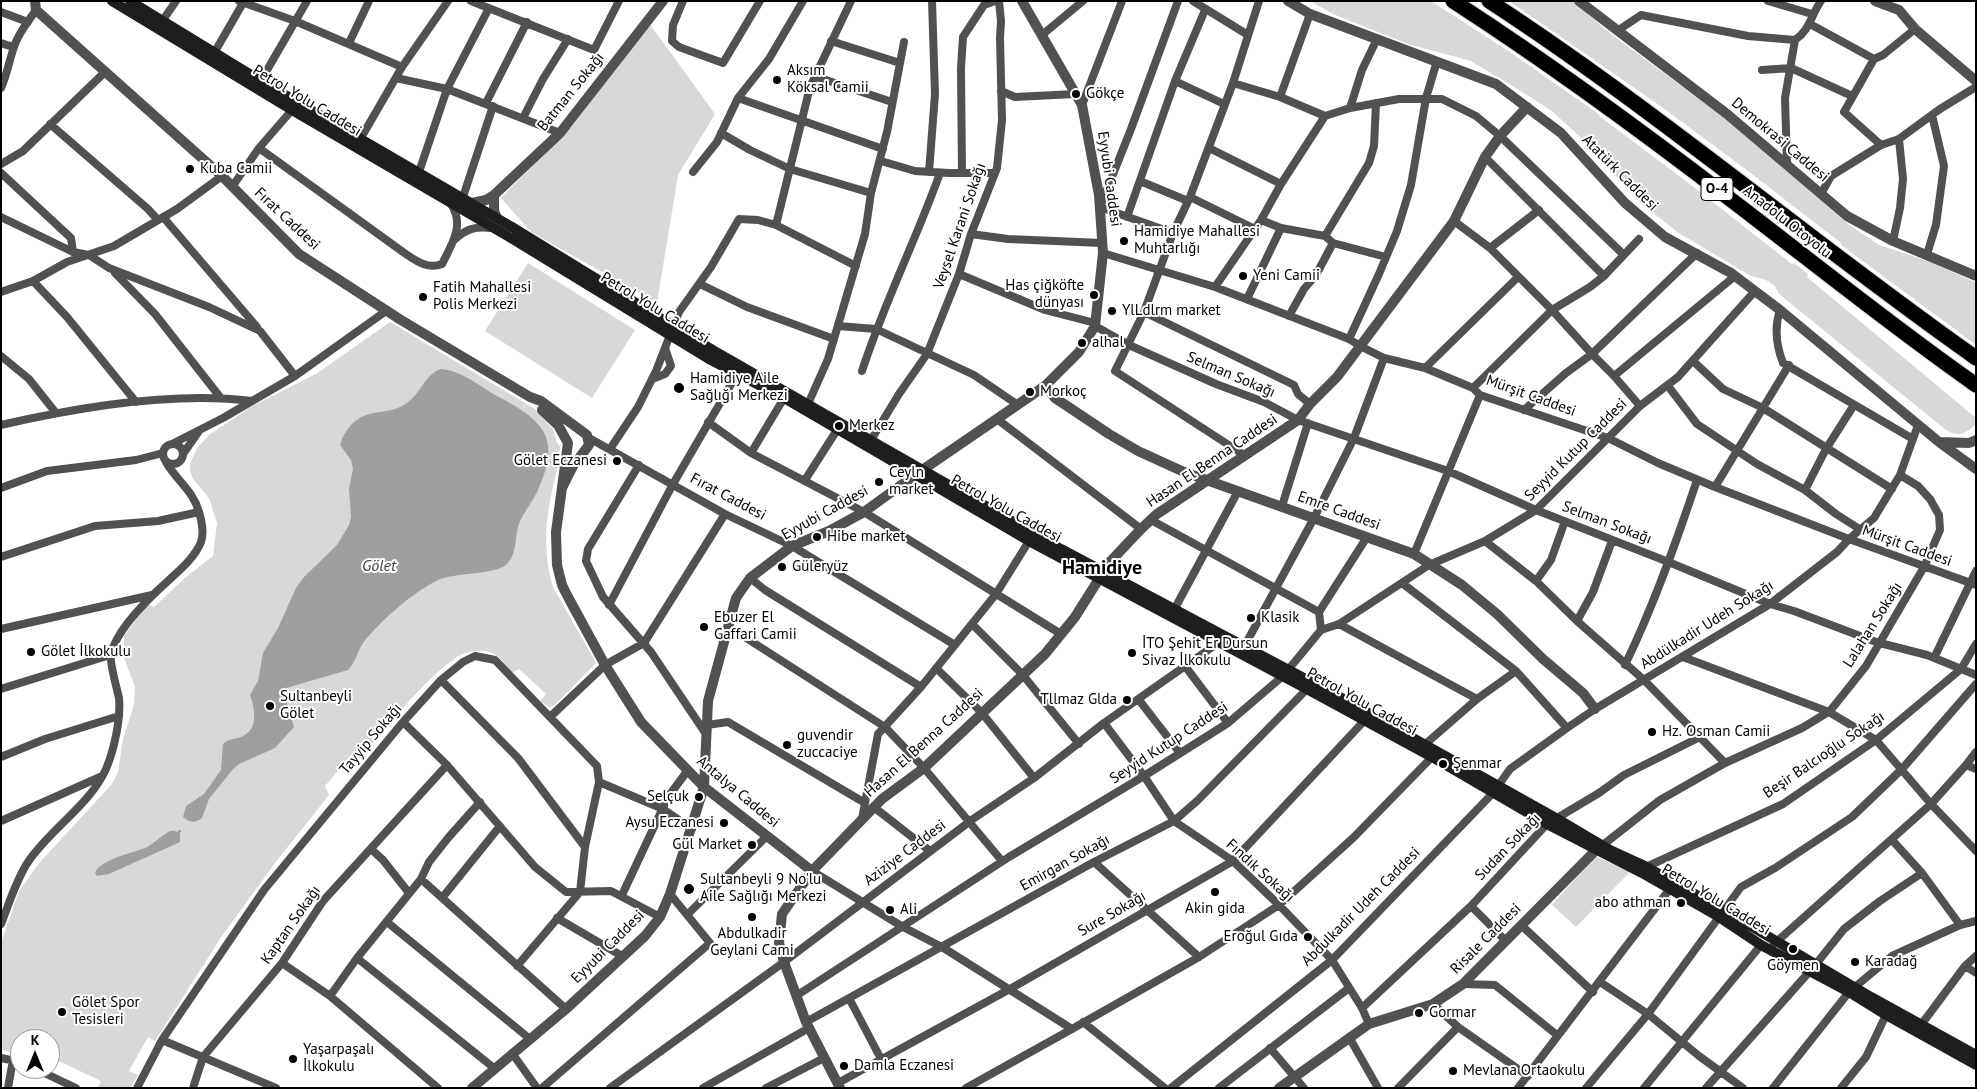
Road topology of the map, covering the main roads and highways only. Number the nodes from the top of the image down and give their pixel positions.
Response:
1 (112, 1) edge
2 (130, 1) edge
3 (1453, 1) edge
4 (1489, 1) edge
5 (213, 56) junction
6 (259, 84) junction
7 (358, 142) junction
8 (710, 354) junction
9 (1976, 358) edge
10 (1976, 385) edge
11 (918, 472) junction
12 (1101, 575) junction
13 (1285, 673) junction
14 (1421, 748) junction
15 (1495, 789) junction
16 (1599, 848) junction
17 (1643, 870) junction
18 (1721, 914) junction
19 (1813, 968) junction
20 (1852, 989) junction
21 (1976, 1055) edge
22 (1976, 1066) edge

1 - 5 main road, Petrol Yolu Caddesi
2 - 5 main road, Petrol Yolu Caddesi
3 - 10 highway, Anadolu Otoyolu / O-4
4 - 9 highway, Anadolu Otoyolu / O-4
5 - 6 main road, Petrol Yolu Caddesi
6 - 7 main road, Petrol Yolu Caddesi
6 - 7 main road, Petrol Yolu Caddesi
7 - 8 main road, Petrol Yolu Caddesi, bridge
7 - 8 main road, Petrol Yolu Caddesi, bridge
8 - 11 main road, Petrol Yolu Caddesi
8 - 11 main road, Petrol Yolu Caddesi
11 - 12 main road, Petrol Yolu Caddesi
11 - 12 main road, Petrol Yolu Caddesi
12 - 13 main road, Petrol Yolu Caddesi
12 - 13 main road, Petrol Yolu Caddesi
13 - 14 main road, Petrol Yolu Caddesi
13 - 14 main road, Petrol Yolu Caddesi
14 - 15 main road, Petrol Yolu Caddesi
14 - 15 main road, Petrol Yolu Caddesi
15 - 16 main road, Petrol Yolu Caddesi
15 - 16 main road, Petrol Yolu Caddesi
16 - 17 main road, Petrol Yolu Caddesi
17 - 18 main road, Petrol Yolu Caddesi
17 - 18 main road, Petrol Yolu Caddesi
18 - 19 main road, Petrol Yolu Caddesi
18 - 19 main road, Petrol Yolu Caddesi
19 - 20 main road, Petrol Yolu Caddesi
20 - 21 main road, Petrol Yolu Caddesi
20 - 22 main road, Petrol Yolu Caddesi

